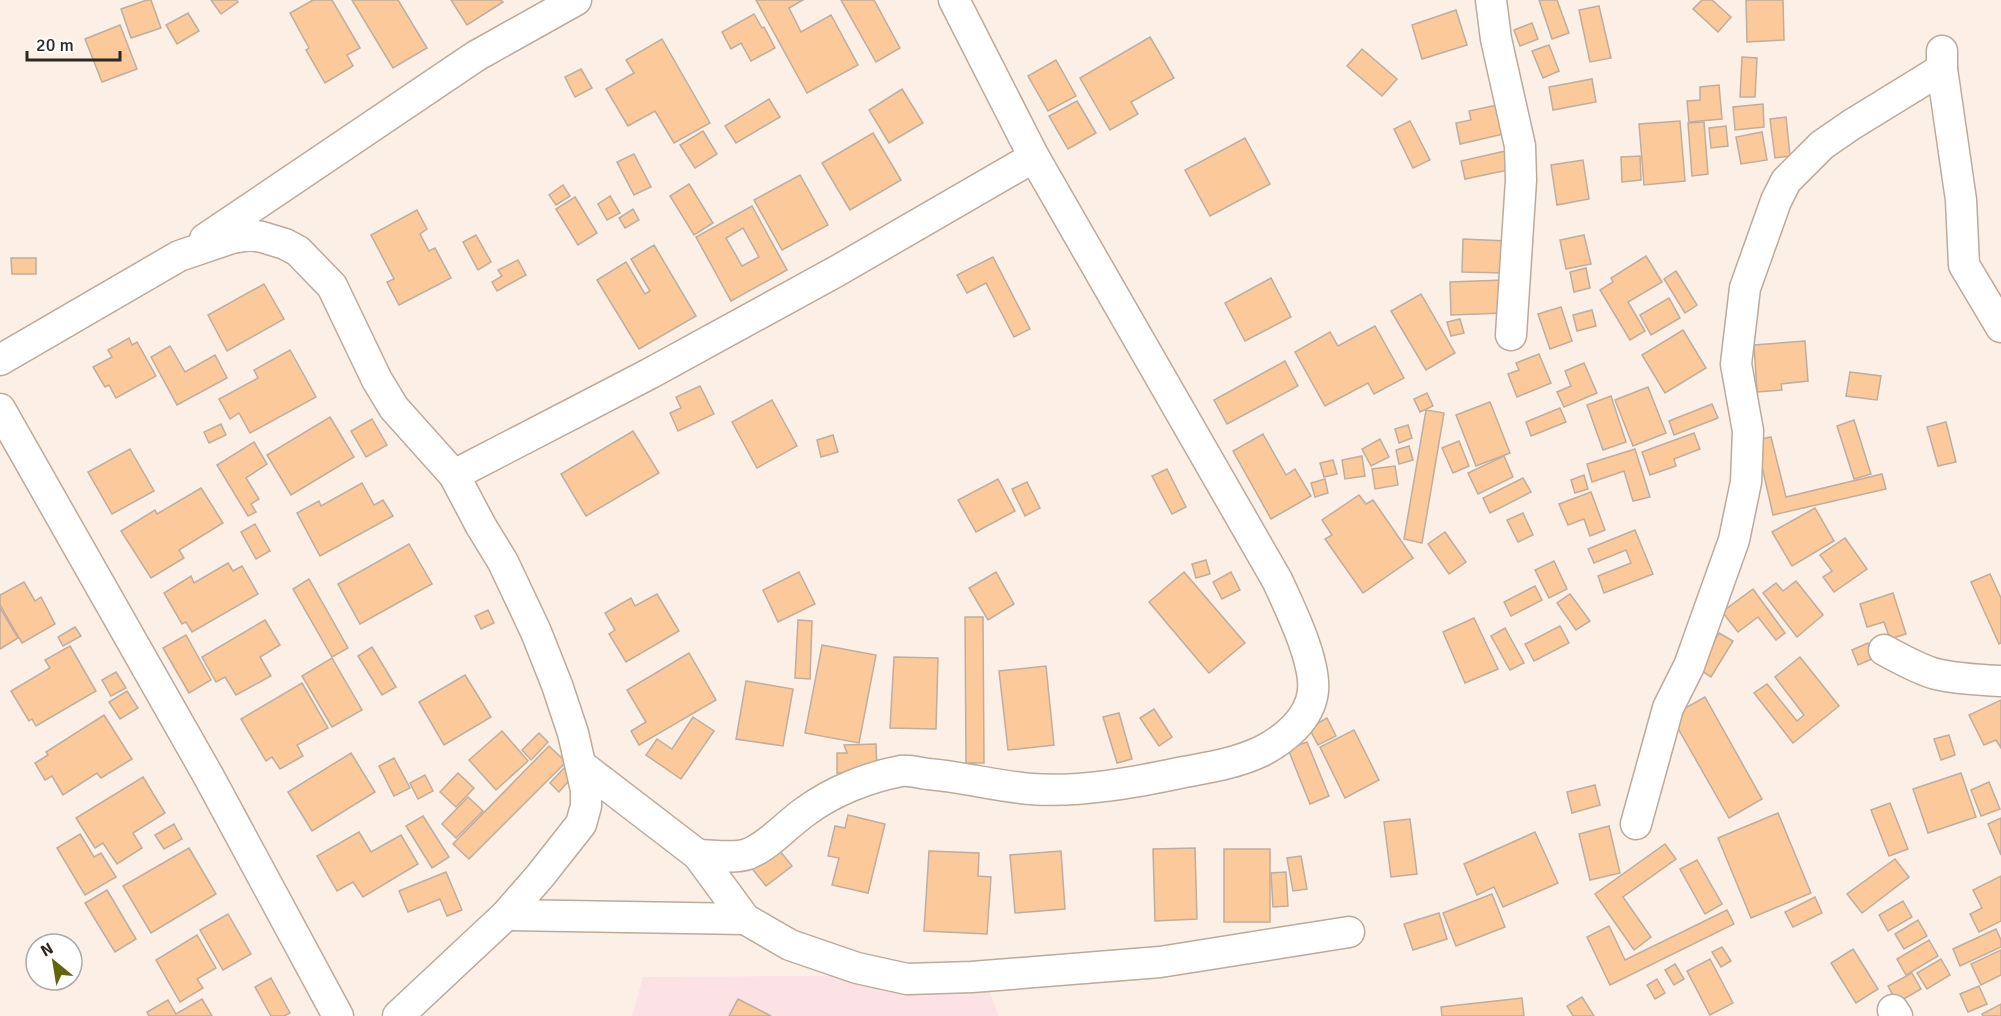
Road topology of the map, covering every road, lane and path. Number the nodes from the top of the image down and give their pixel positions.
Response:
1 (954, 0) edge
2 (1491, 0) edge
3 (569, 2) edge
4 (1034, 157) junction
5 (179, 256) junction
6 (2001, 327) edge
7 (1511, 335) dead end
8 (2, 352) edge
9 (0, 409) edge
10 (454, 475) junction
11 (1884, 650) dead end
12 (2001, 681) edge
13 (582, 766) junction
14 (1636, 824) dead end
15 (698, 855) junction
16 (506, 915) junction
17 (745, 919) junction
18 (1349, 932) dead end
19 (338, 1016) edge
20 (398, 1016) edge

1 - 4 street
2 - 7 street
3 - 5 street
4 - 10 street
4 - 15 street
5 - 8 street
5 - 10 street
6 - 14 street
9 - 19 street
10 - 13 street
11 - 12 street
13 - 15 street
13 - 16 street
15 - 17 street
16 - 17 street
16 - 20 street
17 - 18 street

